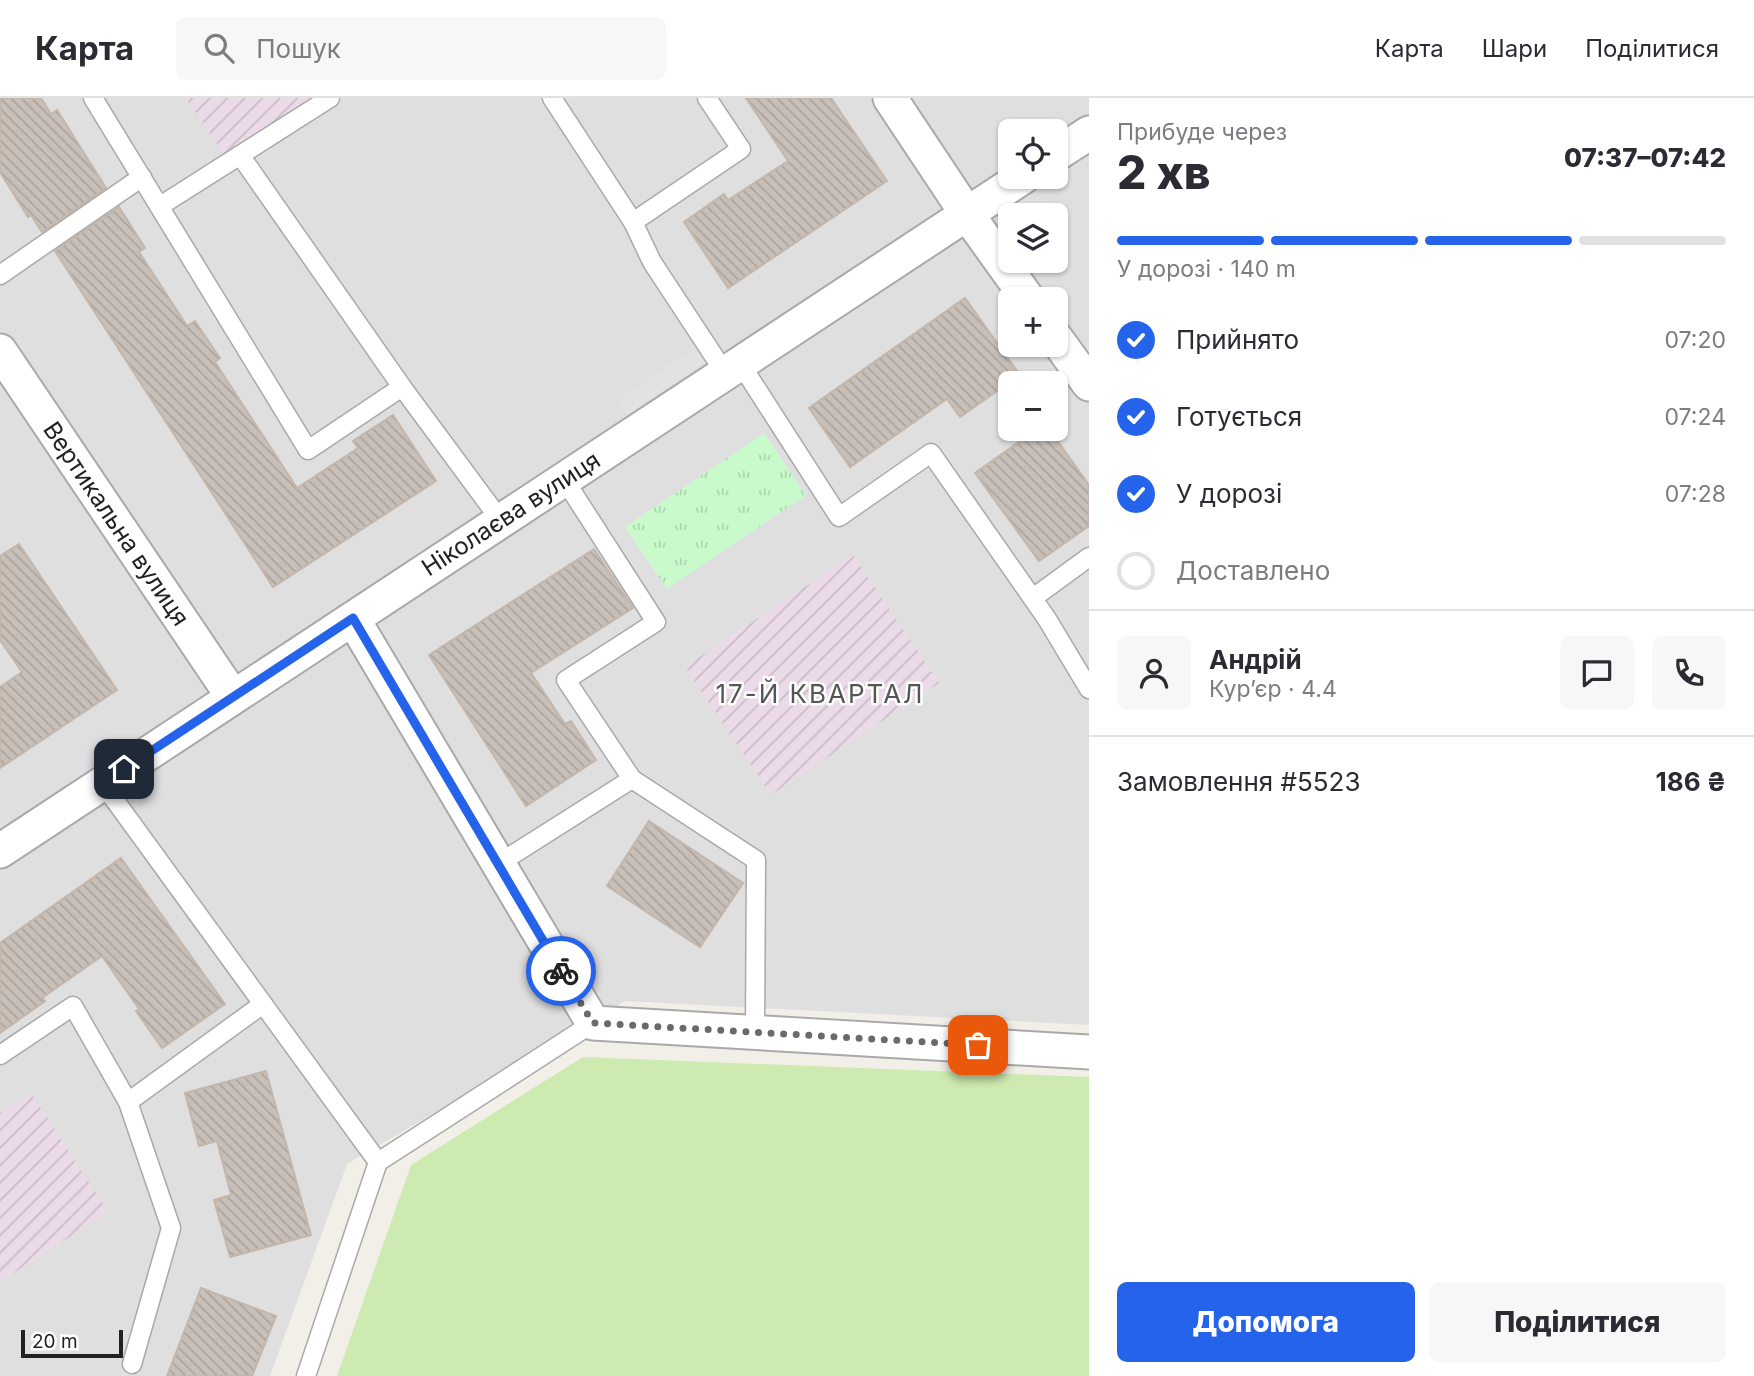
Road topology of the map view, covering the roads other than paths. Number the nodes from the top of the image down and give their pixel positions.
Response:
1 (93, 98) edge
2 (330, 98) edge
3 (552, 98) edge
4 (707, 98) edge
5 (890, 98) edge
6 (1089, 133) edge
7 (1068, 147) edge
8 (240, 155) junction
9 (142, 177) junction
10 (1005, 189) edge
11 (160, 206) junction
12 (967, 214) junction
13 (632, 222) junction
14 (0, 275) edge
15 (1019, 287) edge
16 (0, 351) edge
17 (1068, 355) edge
18 (733, 368) junction
19 (1089, 384) edge
20 (402, 387) junction
21 (564, 479) junction
22 (501, 521) junction
23 (1089, 556) edge
24 (1033, 598) junction
25 (353, 618) junction
26 (1089, 689) edge
27 (233, 697) junction
28 (632, 779) junction
29 (103, 784) junction
30 (0, 851) edge
31 (498, 864) junction
32 (263, 1004) junction
33 (593, 1023) junction
34 (755, 1033) junction
35 (1089, 1052) edge
36 (0, 1055) edge
37 (128, 1102) junction
38 (378, 1162) junction
39 (132, 1364) dead end
40 (306, 1376) edge

1 - 9 lane
2 - 8 lane
3 - 13 lane
4 - 13 lane
5 - 12 street
6 - 7 street
8 - 11 lane
8 - 20 lane
9 - 11 lane
9 - 14 lane
10 - 12 street, Ніколаєва вулиця
11 - 20 lane
12 - 15 street
12 - 18 street, Ніколаєва вулиця
13 - 18 lane
16 - 27 street, Вертикальна вулиця
17 - 19 street
18 - 21 street, Ніколаєва вулиця
18 - 24 lane
20 - 22 lane
21 - 22 street, Ніколаєва вулиця
21 - 28 lane
22 - 25 street, Ніколаєва вулиця
23 - 24 lane
24 - 26 lane
25 - 27 street, Ніколаєва вулиця
25 - 31 street
27 - 29 street, Ніколаєва вулиця
28 - 31 lane
28 - 34 lane
29 - 30 street, Ніколаєва вулиця
29 - 32 lane
31 - 33 street
32 - 37 lane
32 - 38 lane
33 - 34 street
33 - 38 lane
34 - 35 street
36 - 37 lane
37 - 39 lane
38 - 40 lane

